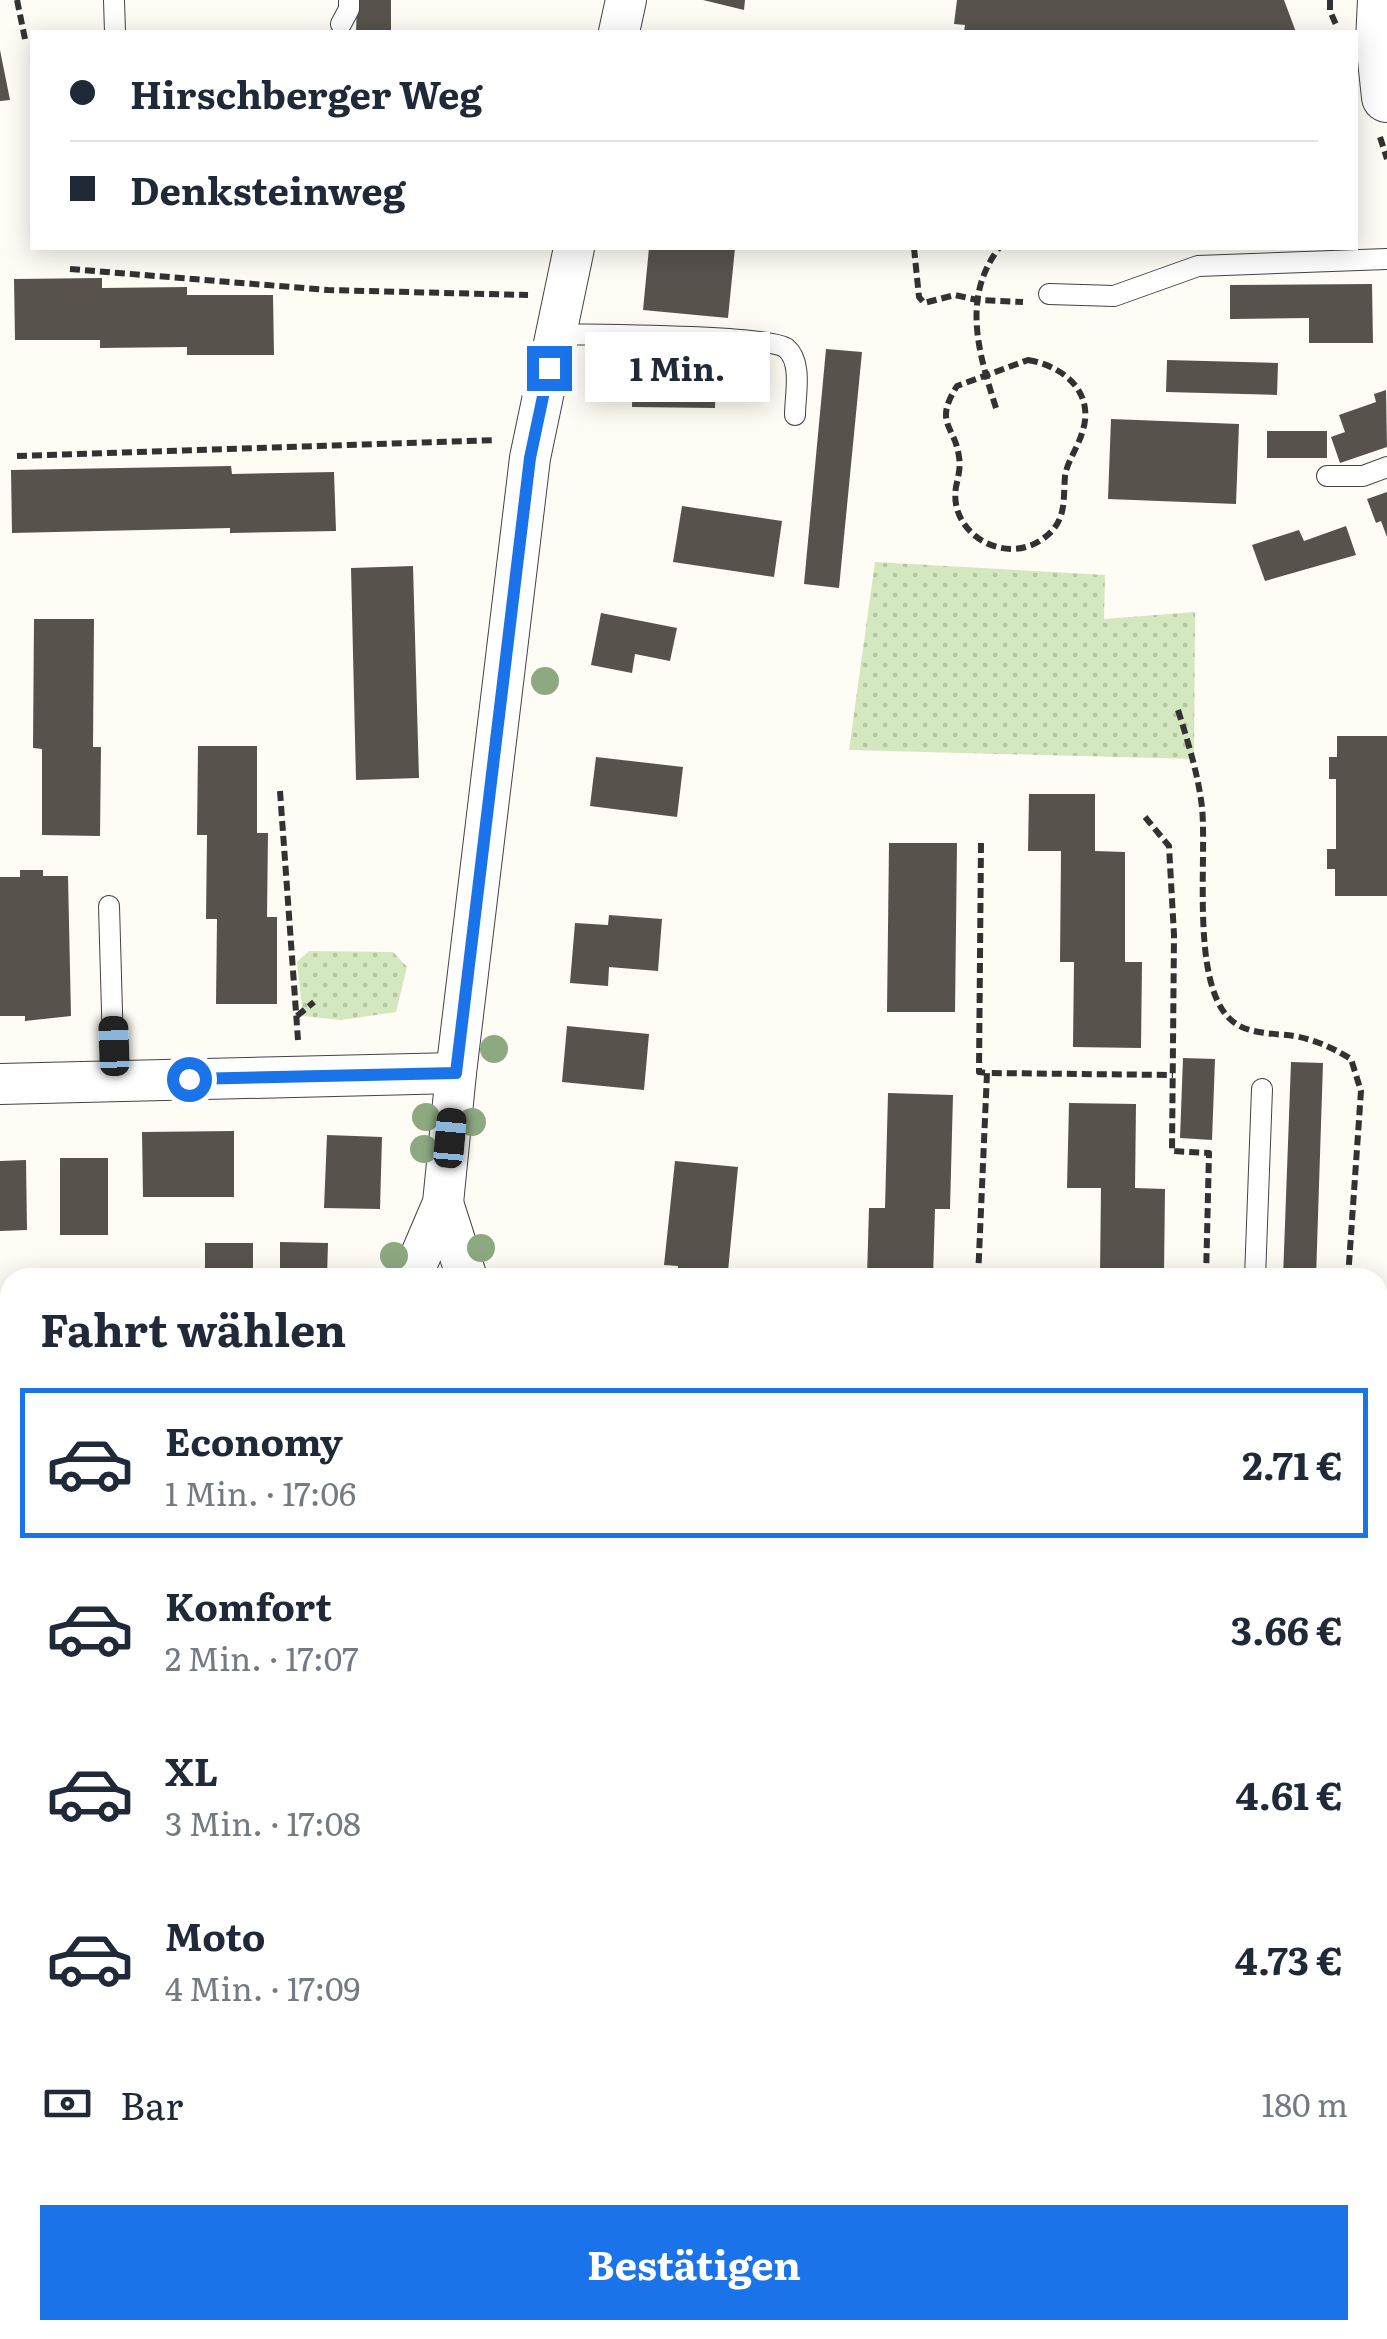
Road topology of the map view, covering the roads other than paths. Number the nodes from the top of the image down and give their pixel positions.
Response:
1 (114, 0) edge
2 (349, 0) edge
3 (626, 0) edge
4 (1383, 0) edge
5 (341, 24) dead end
6 (115, 30) edge
7 (620, 30) edge
8 (1385, 121) edge
9 (574, 250) edge
10 (1387, 259) edge
11 (1049, 294) road end
12 (560, 315) junction
13 (794, 414) dead end
14 (1387, 467) edge
15 (1326, 476) dead end
16 (109, 906) dead end
17 (456, 1073) junction
18 (114, 1081) junction
19 (0, 1084) edge
20 (1262, 1089) dead end
21 (443, 1203) junction
22 (415, 1268) edge
23 (465, 1268) edge
24 (1254, 1268) edge

1 - 6 lane
2 - 5 lane
3 - 7 street
4 - 8 street
9 - 12 street
10 - 11 lane
12 - 13 lane
12 - 17 street
14 - 15 lane
16 - 18 lane
17 - 18 street
17 - 21 street
18 - 19 street
20 - 24 lane
21 - 22 street
21 - 23 street

